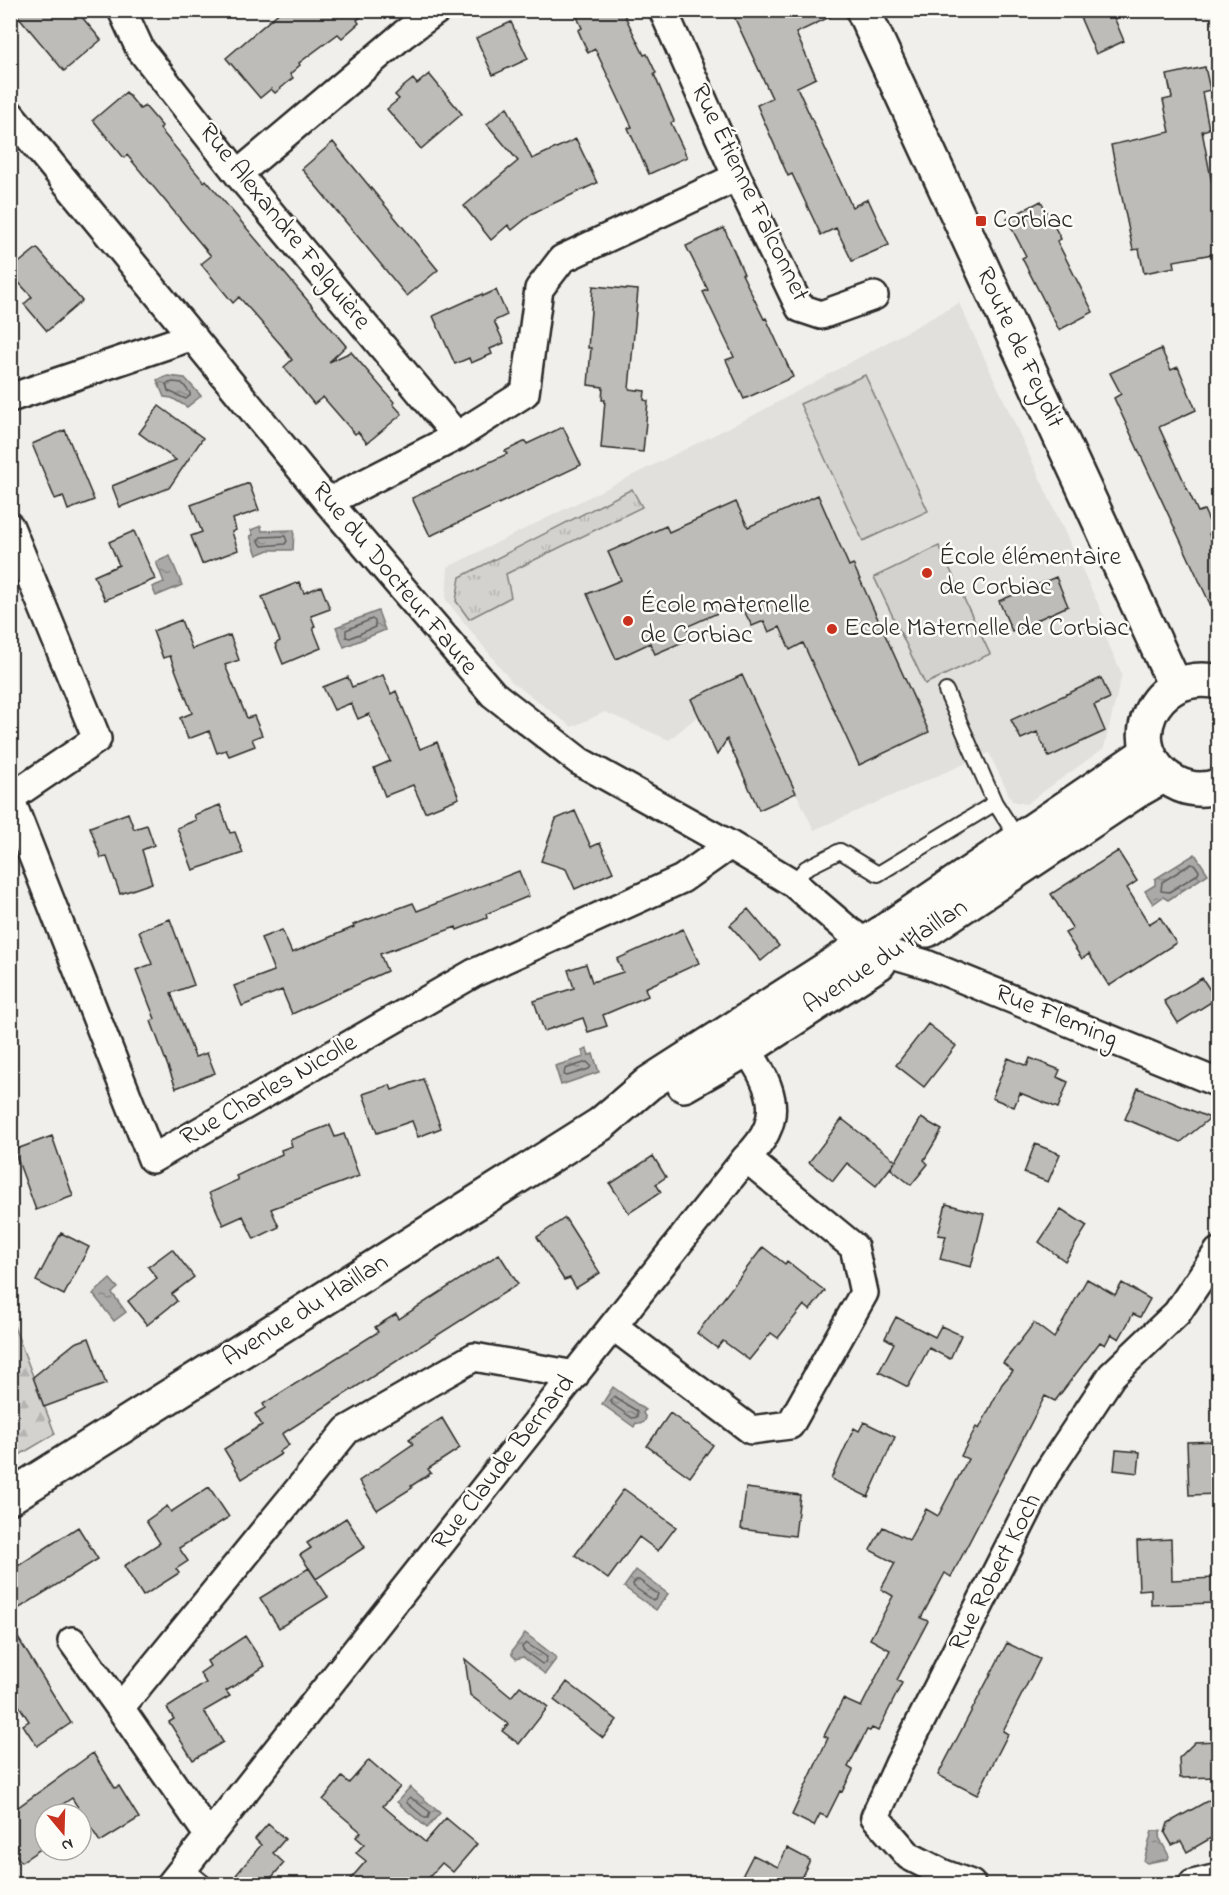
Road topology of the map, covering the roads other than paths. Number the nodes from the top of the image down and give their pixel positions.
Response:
1 (122, 10) edge
2 (437, 10) edge
3 (663, 10) edge
4 (863, 10) edge
5 (10, 114) edge
6 (238, 174) junction
7 (737, 177) junction
8 (874, 296) dead end
9 (193, 336) junction
10 (10, 398) edge
11 (457, 436) junction
12 (328, 502) junction
13 (10, 526) edge
14 (1218, 682) edge
15 (1175, 685) junction
16 (946, 691) dead end
17 (1156, 764) junction
18 (1218, 786) edge
19 (10, 798) edge
20 (995, 803) junction
21 (1019, 840) junction
22 (730, 846) junction
23 (793, 883) junction
24 (880, 949) junction
25 (740, 1039) junction
26 (1218, 1083) edge
27 (746, 1158) junction
28 (1218, 1252) edge
29 (613, 1326) junction
30 (574, 1375) junction
31 (10, 1497) edge
32 (72, 1641) dead end
33 (120, 1708) junction
34 (209, 1836) junction
35 (178, 1876) edge
36 (1218, 1878) edge
37 (205, 1884) edge
38 (971, 1884) edge
39 (1193, 1884) edge

1 - 6 street, Rue Alexandre Falguière
2 - 6 street
3 - 7 street, Rue Étienne Falconnet
4 - 15 street, Route de Feydit
5 - 9 street, Rue du Docteur Faure
6 - 11 street, Rue Alexandre Falguière
7 - 8 street, Rue Étienne Falconnet
7 - 11 street
9 - 10 street
9 - 12 street, Rue du Docteur Faure
11 - 12 street
12 - 22 street, Rue du Docteur Faure
13 - 19 street, Rue Charles Nicolle
14 - 15 street
15 - 17 street
16 - 20 lane
17 - 18 street
17 - 21 street, Avenue du Haillan
17 - 24 street, Avenue du Haillan
19 - 22 street, Rue Charles Nicolle
20 - 21 lane
20 - 23 lane
21 - 24 street, Avenue du Haillan
22 - 23 street, Rue du Docteur Faure
23 - 24 street, Rue du Docteur Faure
24 - 25 street, Avenue du Haillan
24 - 26 street, Rue Fleming
25 - 27 street, Rue Claude Bernard
25 - 31 street, Avenue du Haillan
27 - 29 street, Rue Claude Bernard
27 - 29 street
28 - 38 street, Rue Robert Koch
29 - 30 street, Rue Claude Bernard
30 - 33 street
30 - 34 street, Rue Claude Bernard
32 - 33 street
33 - 34 street
34 - 35 street, Rue Claude Bernard
35 - 37 lane
36 - 39 street

